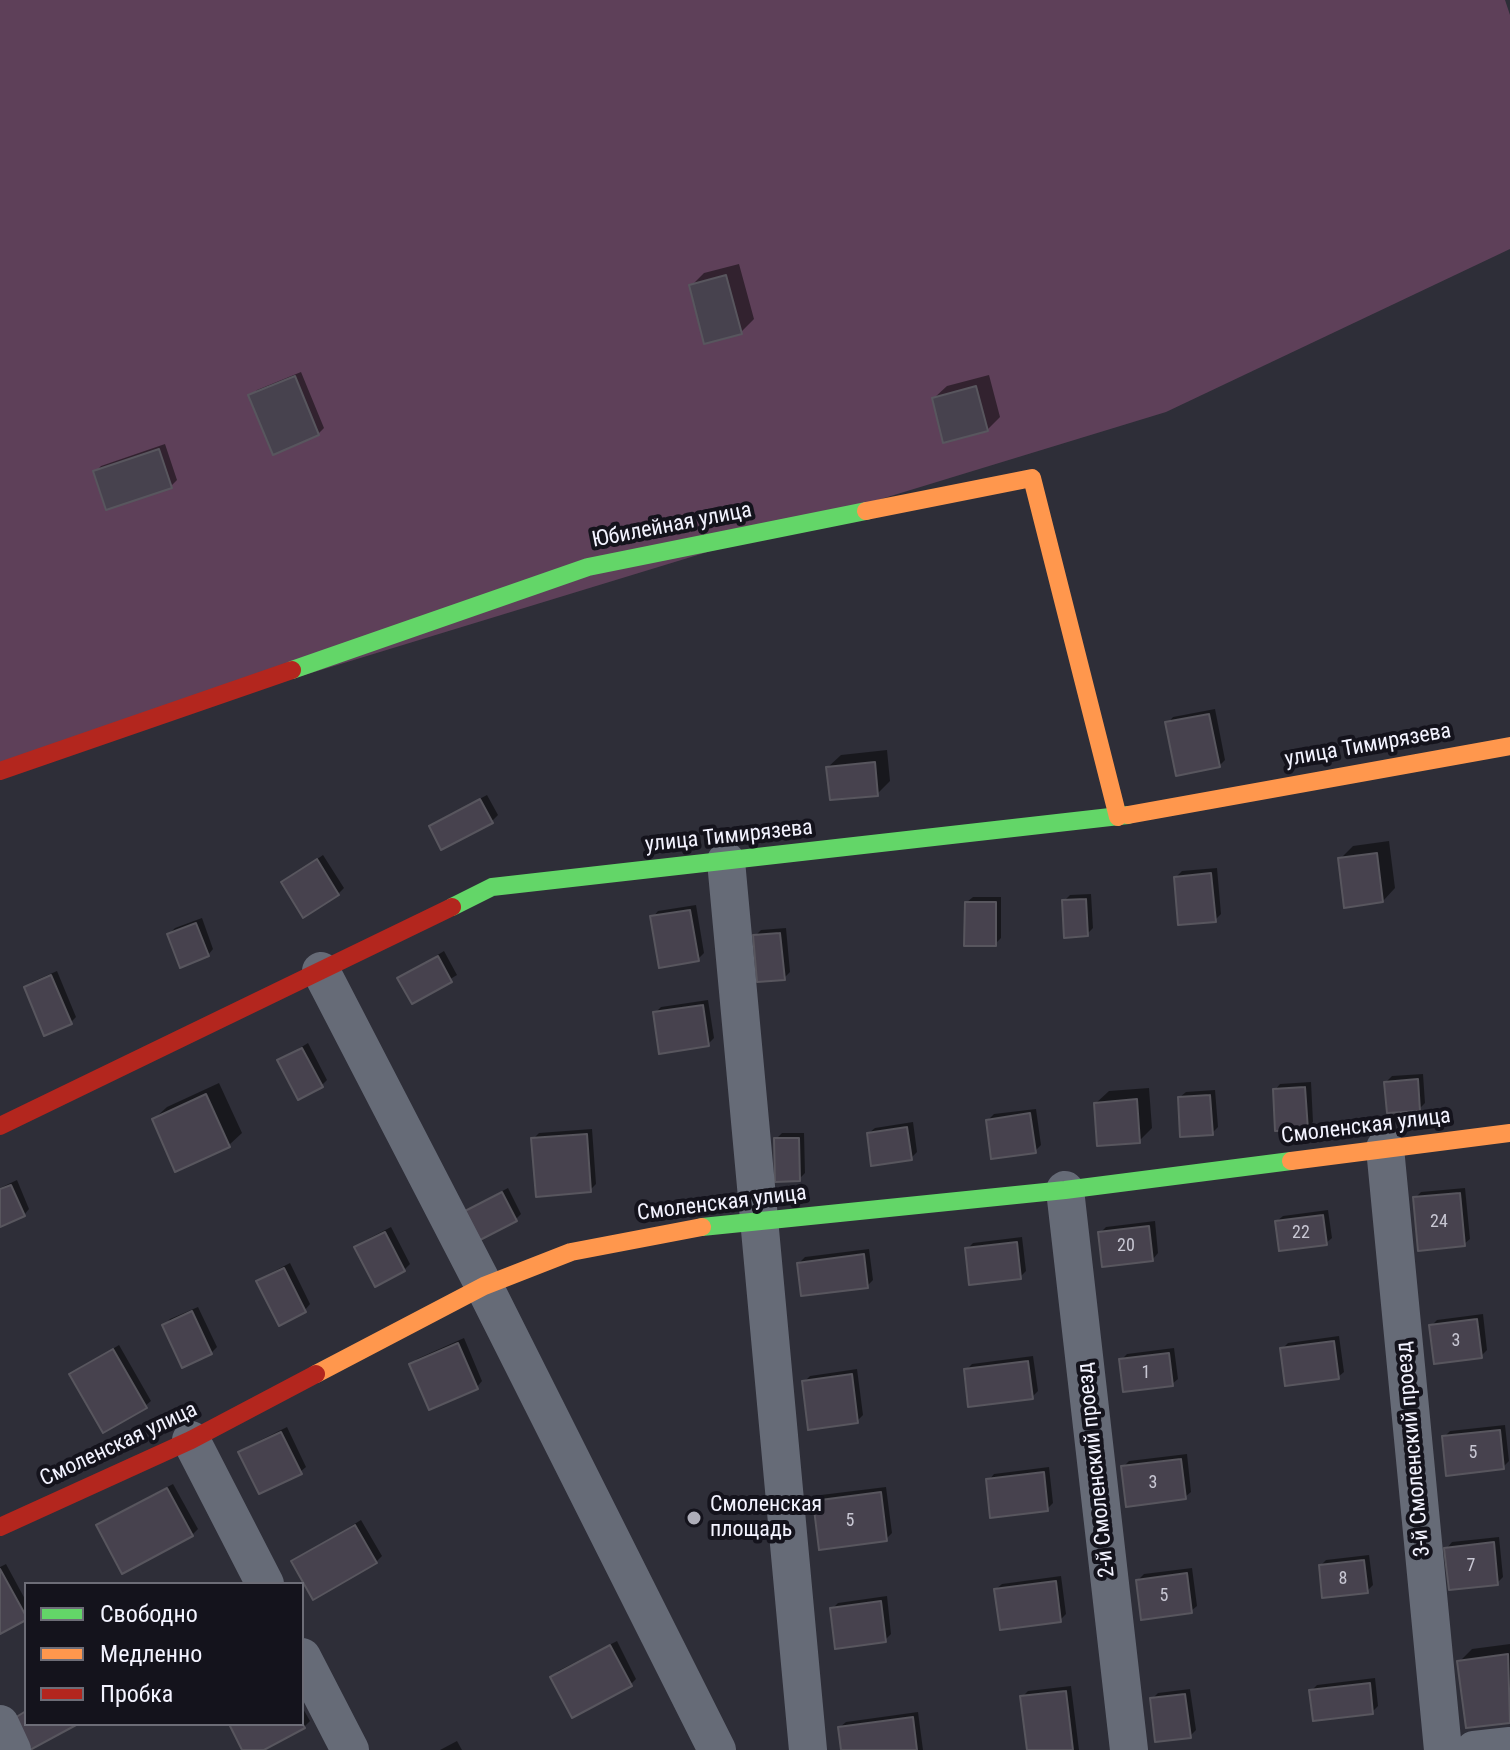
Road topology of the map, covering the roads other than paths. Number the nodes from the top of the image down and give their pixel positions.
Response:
1 (1510, 746) edge
2 (0, 771) edge
3 (1118, 817) junction
4 (726, 861) junction
5 (321, 971) junction
6 (0, 1126) edge
7 (1510, 1133) edge
8 (1385, 1148) junction
9 (1065, 1190) junction
10 (760, 1222) junction
11 (484, 1286) junction
12 (191, 1440) junction
13 (0, 1527) edge
14 (264, 1582) edge
15 (304, 1661) edge
16 (0, 1724) edge
17 (1510, 1746) edge
18 (12, 1750) edge
19 (350, 1750) edge
20 (717, 1750) edge
21 (808, 1750) edge
22 (1129, 1750) edge
23 (1443, 1750) edge
24 (1474, 1750) edge

1 - 3 street, улица Тимирязева
2 - 3 street, Юбилейная улица
3 - 4 street, улица Тимирязева
4 - 5 street, улица Тимирязева
4 - 10 street
5 - 6 street, улица Тимирязева
5 - 11 street
7 - 8 street, Смоленская улица
8 - 9 street, Смоленская улица
8 - 23 street, 3-й Смоленский проезд
9 - 10 street, Смоленская улица
9 - 22 street, 2-й Смоленский проезд
10 - 11 street, Смоленская улица
10 - 21 street
11 - 12 street, Смоленская улица
11 - 20 street
12 - 13 street, Смоленская улица
12 - 14 street
15 - 19 street
16 - 18 street
17 - 24 street

